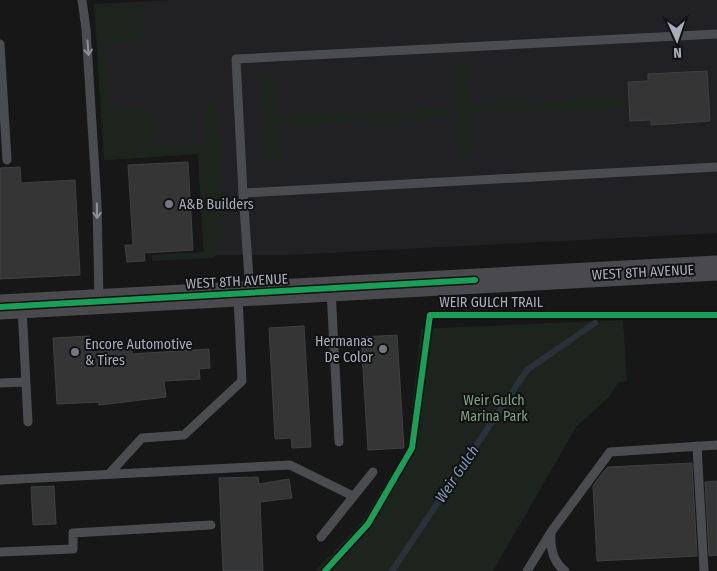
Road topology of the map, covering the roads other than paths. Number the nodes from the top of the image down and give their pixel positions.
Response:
1 (82, 0) edge
2 (717, 34) edge
3 (0, 44) edge
4 (7, 160) dead end
5 (717, 167) edge
6 (243, 193) junction
7 (717, 268) edge
8 (331, 288) junction
9 (244, 293) junction
10 (99, 301) junction
11 (11, 306) edge
12 (26, 382) junction
13 (0, 384) edge
14 (28, 422) dead end
15 (339, 442) dead end
16 (717, 445) edge
17 (696, 446) junction
18 (373, 472) dead end
19 (109, 474) junction
20 (0, 480) edge
21 (354, 496) junction
22 (211, 525) dead end
23 (551, 532) junction
24 (321, 537) dead end
25 (0, 552) edge
26 (528, 571) edge
27 (565, 571) edge
28 (704, 571) edge

1 -> 10 lane
2 - 6 lane
3 - 4 lane
5 - 6 lane
6 - 9 lane
7 - 8 main road, WEST 8TH AVENUE
8 - 9 main road, WEST 8TH AVENUE
8 - 15 lane
9 - 10 main road, WEST 8TH AVENUE
9 - 19 lane
10 - 11 main road, WEST 8TH AVENUE
11 - 12 lane
12 - 13 lane
12 - 14 lane
16 - 17 lane
17 - 23 lane
17 - 28 lane
18 - 21 lane
19 - 20 lane
19 - 21 lane
21 - 24 lane
22 - 25 lane
23 - 26 lane
23 - 27 lane

